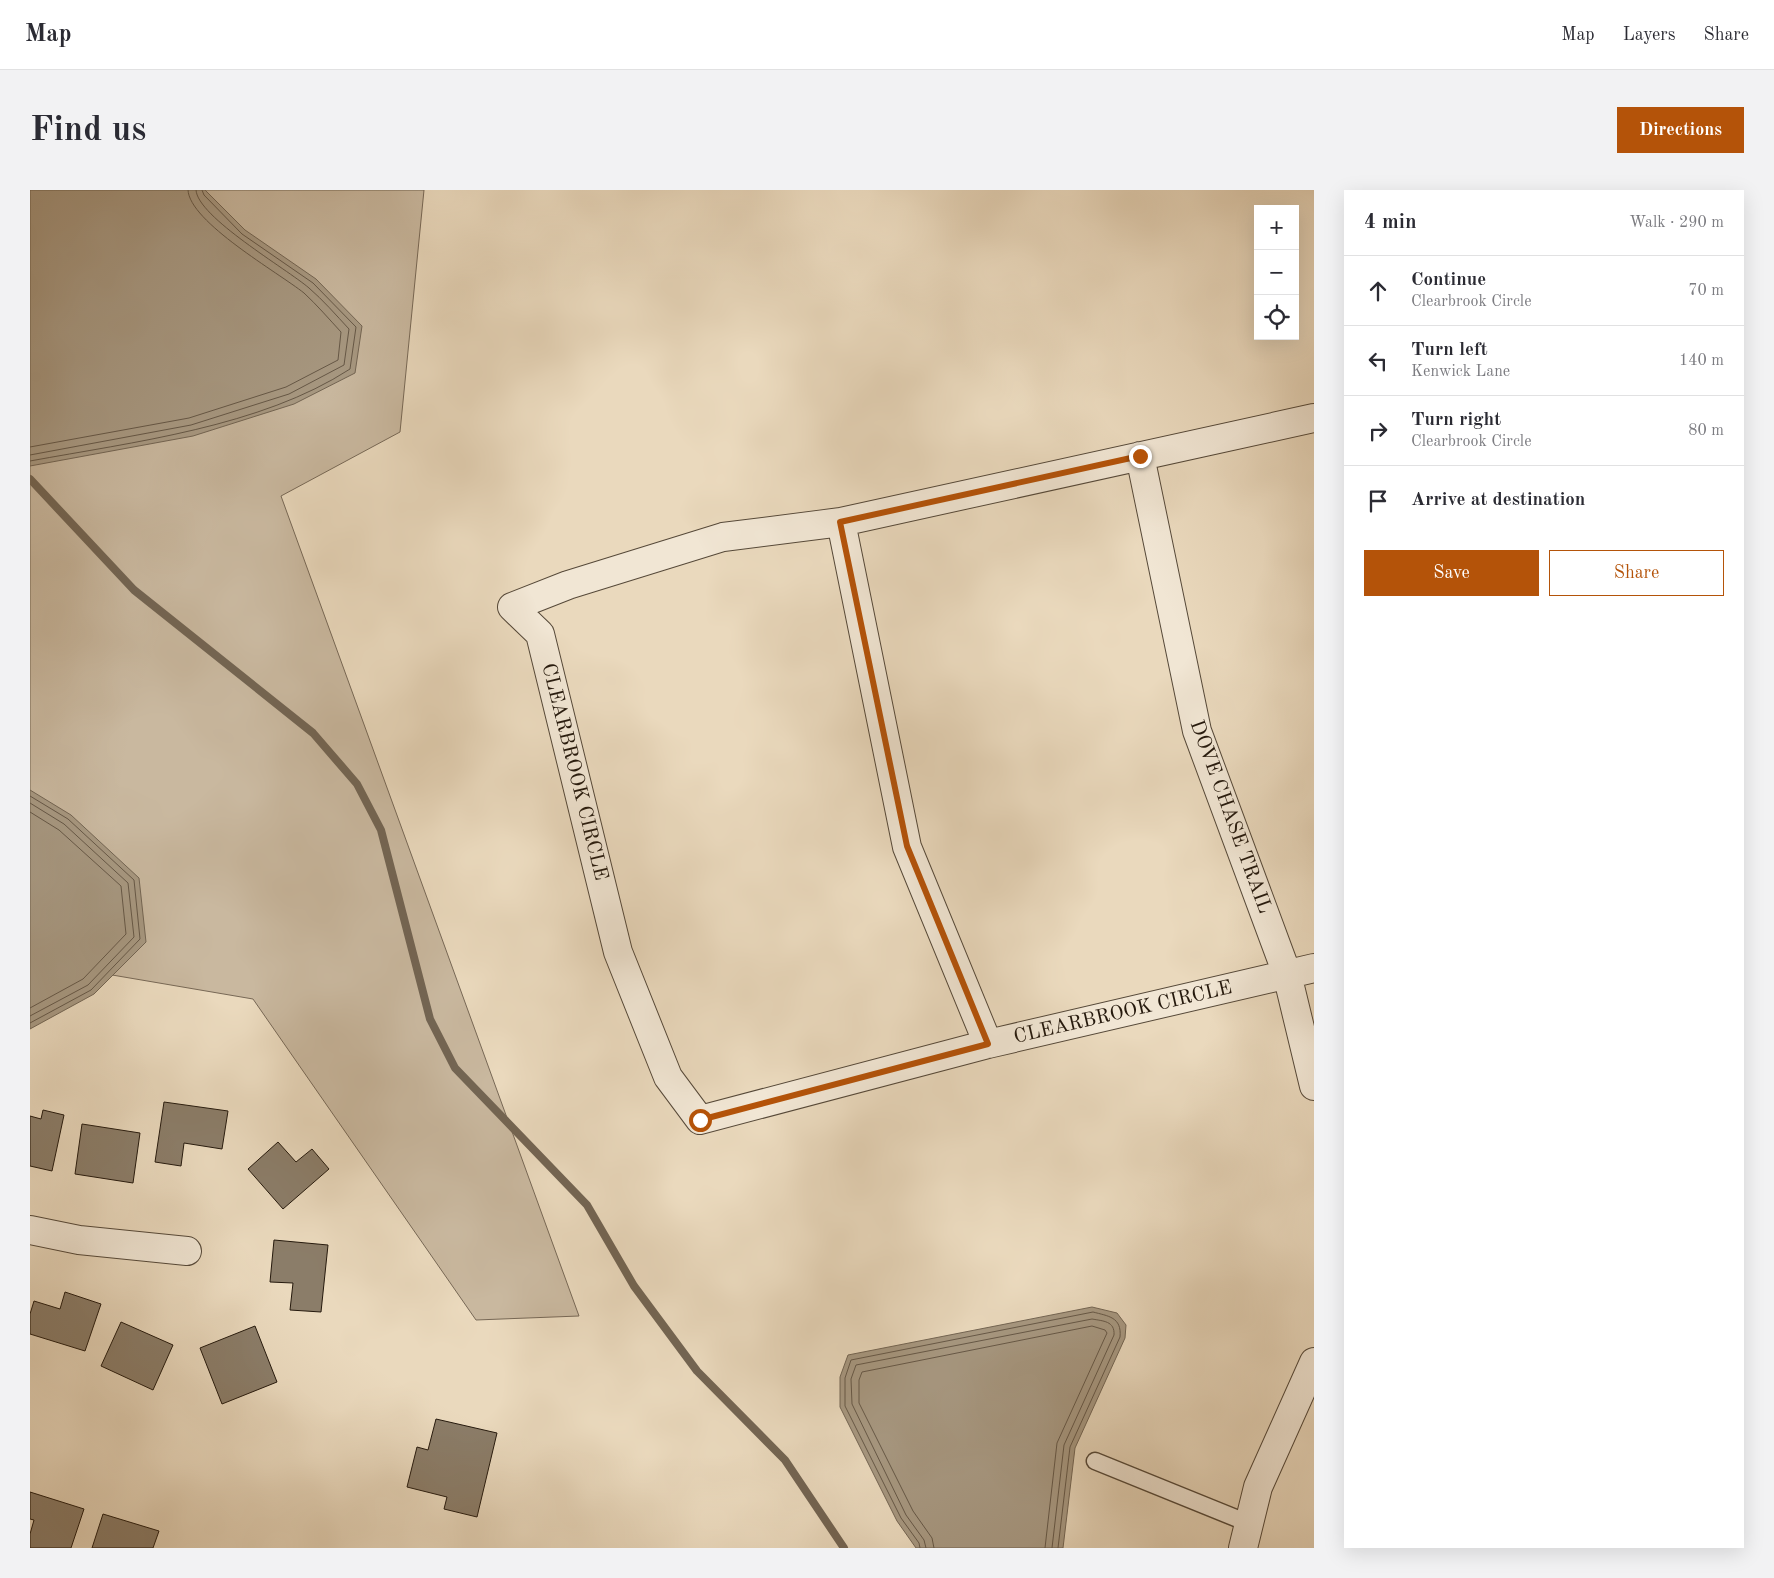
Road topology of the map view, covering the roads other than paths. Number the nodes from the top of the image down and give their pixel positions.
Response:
1 (1314, 418) edge
2 (1140, 456) junction
3 (840, 522) junction
4 (1314, 968) edge
5 (1287, 974) junction
6 (988, 1044) junction
7 (1314, 1086) edge
8 (30, 1230) edge
9 (187, 1251) dead end
10 (1314, 1362) edge
11 (1095, 1461) dead end
12 (1246, 1535) edge

1 - 2 street, CLEARBROOK CIRCLE
2 - 3 street, CLEARBROOK CIRCLE
2 - 5 street, DOVE CHASE TRAIL
3 - 6 street
3 - 6 street, CLEARBROOK CIRCLE
4 - 5 street, CLEARBROOK CIRCLE
5 - 6 street, CLEARBROOK CIRCLE
5 - 7 street, DOVE CHASE TRAIL
8 - 9 street
10 - 12 street
11 - 12 lane

